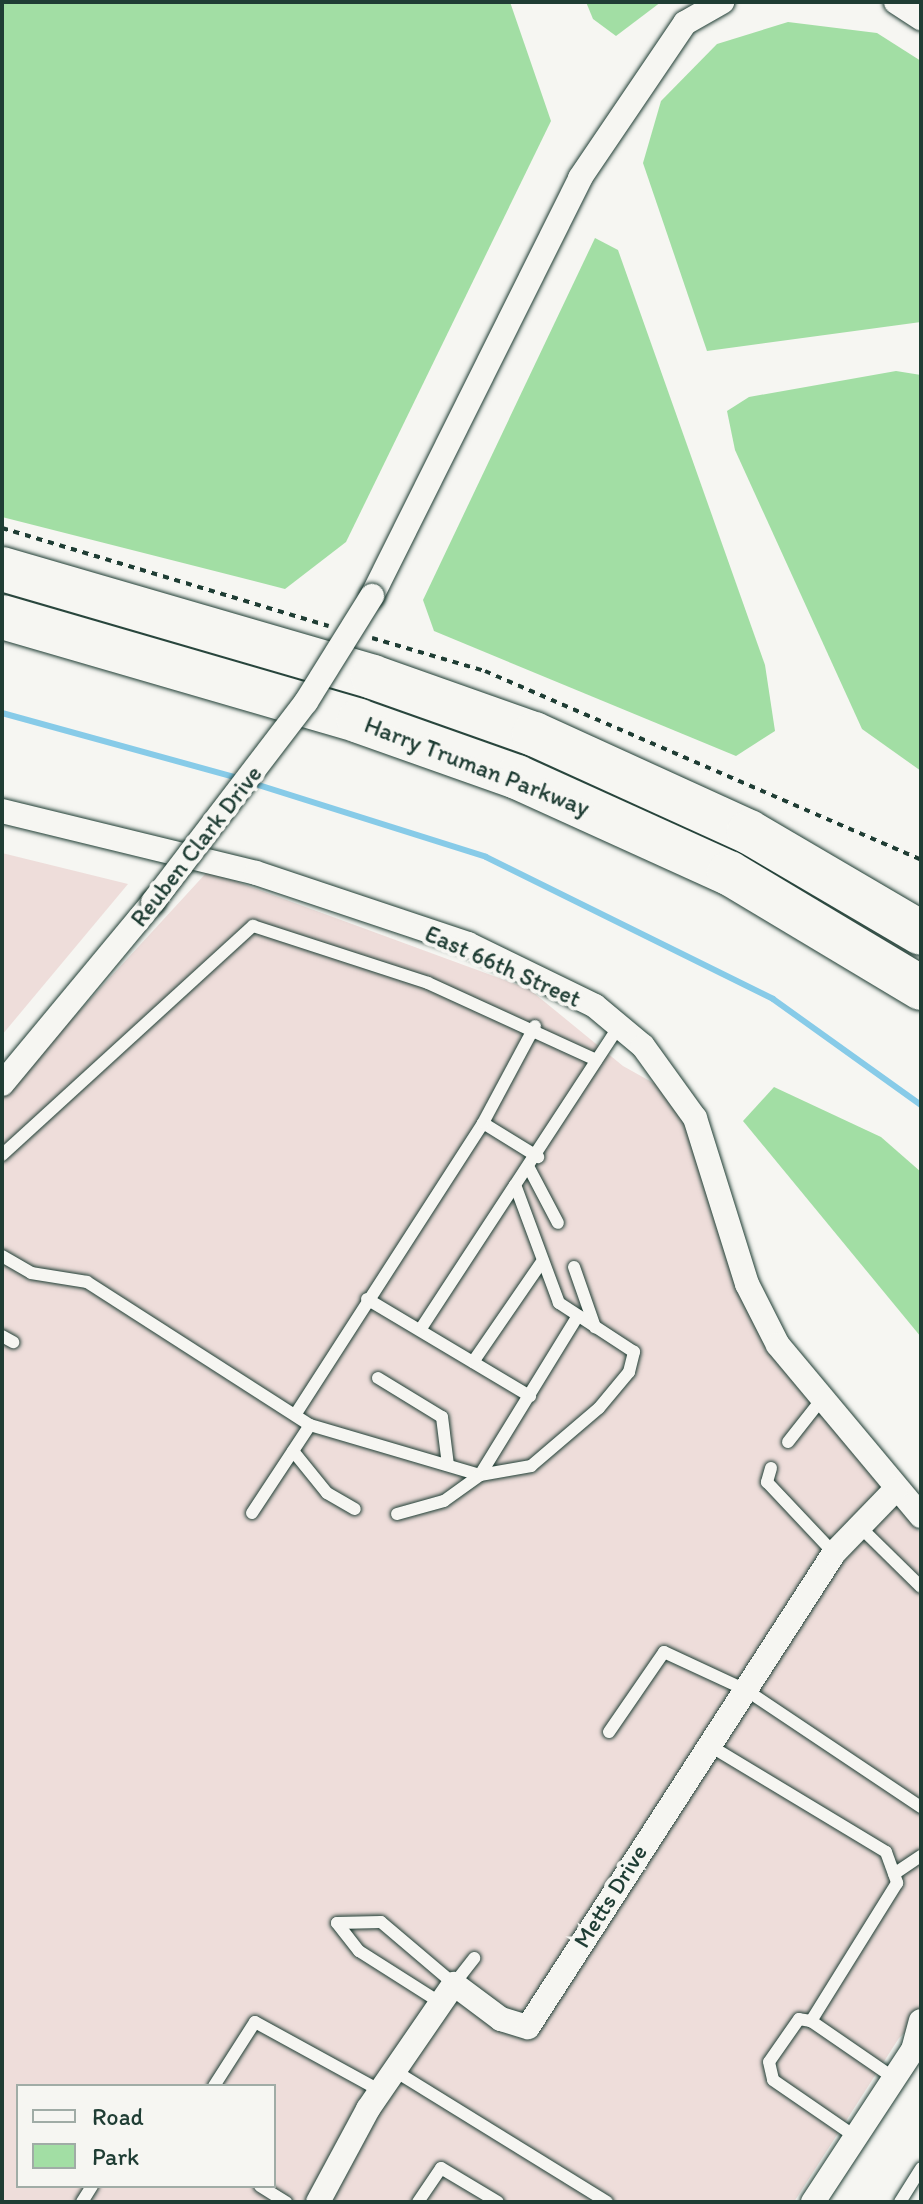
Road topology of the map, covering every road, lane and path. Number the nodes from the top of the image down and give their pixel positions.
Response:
1 (722, 2) edge
2 (896, 2) edge
3 (921, 18) edge
4 (2, 569) edge
5 (2, 617) edge
6 (2, 811) edge
7 (921, 933) edge
8 (921, 988) edge
9 (535, 1026) junction
10 (619, 1026) junction
11 (596, 1060) junction
12 (2, 1084) edge
13 (483, 1123) junction
14 (2, 1155) edge
15 (538, 1157) junction
16 (529, 1168) junction
17 (515, 1185) junction
18 (558, 1223) dead end
19 (2, 1256) edge
20 (541, 1263) junction
21 (574, 1267) dead end
22 (367, 1299) junction
23 (578, 1316) junction
24 (595, 1327) junction
25 (420, 1330) junction
26 (473, 1362) junction
27 (378, 1378) dead end
28 (530, 1396) junction
29 (821, 1400) junction
30 (295, 1415) junction
31 (310, 1425) junction
32 (788, 1442) dead end
33 (293, 1451) junction
34 (448, 1465) junction
35 (771, 1468) dead end
36 (480, 1475) junction
37 (895, 1490) junction
38 (355, 1509) dead end
39 (252, 1513) dead end
40 (397, 1514) dead end
41 (921, 1516) edge
42 (858, 1525) junction
43 (834, 1553) junction
44 (921, 1587) edge
45 (746, 1690) junction
46 (609, 1732) dead end
47 (707, 1744) junction
48 (921, 1807) edge
49 (921, 1856) edge
50 (894, 1874) junction
51 (474, 1958) dead end
52 (448, 1994) junction
53 (811, 2021) junction
54 (921, 2021) edge
55 (894, 2078) junction
56 (388, 2081) junction
57 (215, 2084) edge
58 (856, 2137) junction
59 (921, 2168) edge
60 (263, 2188) edge
61 (286, 2202) edge
62 (318, 2202) edge
63 (418, 2202) edge
64 (498, 2202) edge
65 (607, 2202) edge
66 (813, 2202) edge
67 (900, 2202) edge

1 - 12 street, Reuben Clark Drive, bridge
2 - 3 street
4 - 7 highway, Harry Truman Parkway
5 - 8 highway, Harry Truman Parkway
6 - 10 street, East 66th Street
9 - 11 lane
9 - 13 lane
9 - 14 lane
10 - 11 lane
10 - 29 street, East 66th Street
11 - 15 lane
13 - 15 lane
13 - 22 lane
15 - 16 lane
16 - 17 lane
16 - 18 lane
17 - 20 lane
17 - 25 lane
19 - 30 lane
20 - 23 lane
20 - 26 lane
21 - 24 lane
22 - 25 lane
22 - 30 lane
23 - 24 lane
23 - 28 lane
24 - 36 lane
25 - 26 lane
26 - 28 lane
27 - 34 lane
28 - 36 lane
29 - 32 lane
29 - 37 street, East 66th Street
30 - 31 lane
31 - 33 lane
31 - 34 lane
33 - 38 lane
33 - 39 lane
34 - 36 lane
35 - 43 lane
36 - 40 lane
37 - 41 street, East 66th Street
37 - 42 street, Metts Drive
42 - 43 street, Metts Drive
42 - 44 lane
43 - 45 street, Metts Drive
45 - 46 lane
45 - 47 street, Metts Drive
45 - 48 lane
47 - 50 lane
47 - 52 street, Metts Drive
49 - 50 lane
50 - 53 lane
51 - 52 lane
52 - 52 lane
52 - 56 street
53 - 55 lane
53 - 58 lane
54 - 55 street
55 - 58 street
56 - 57 lane
56 - 62 street
56 - 65 lane
58 - 66 street
59 - 67 lane
60 - 61 lane
63 - 64 lane

